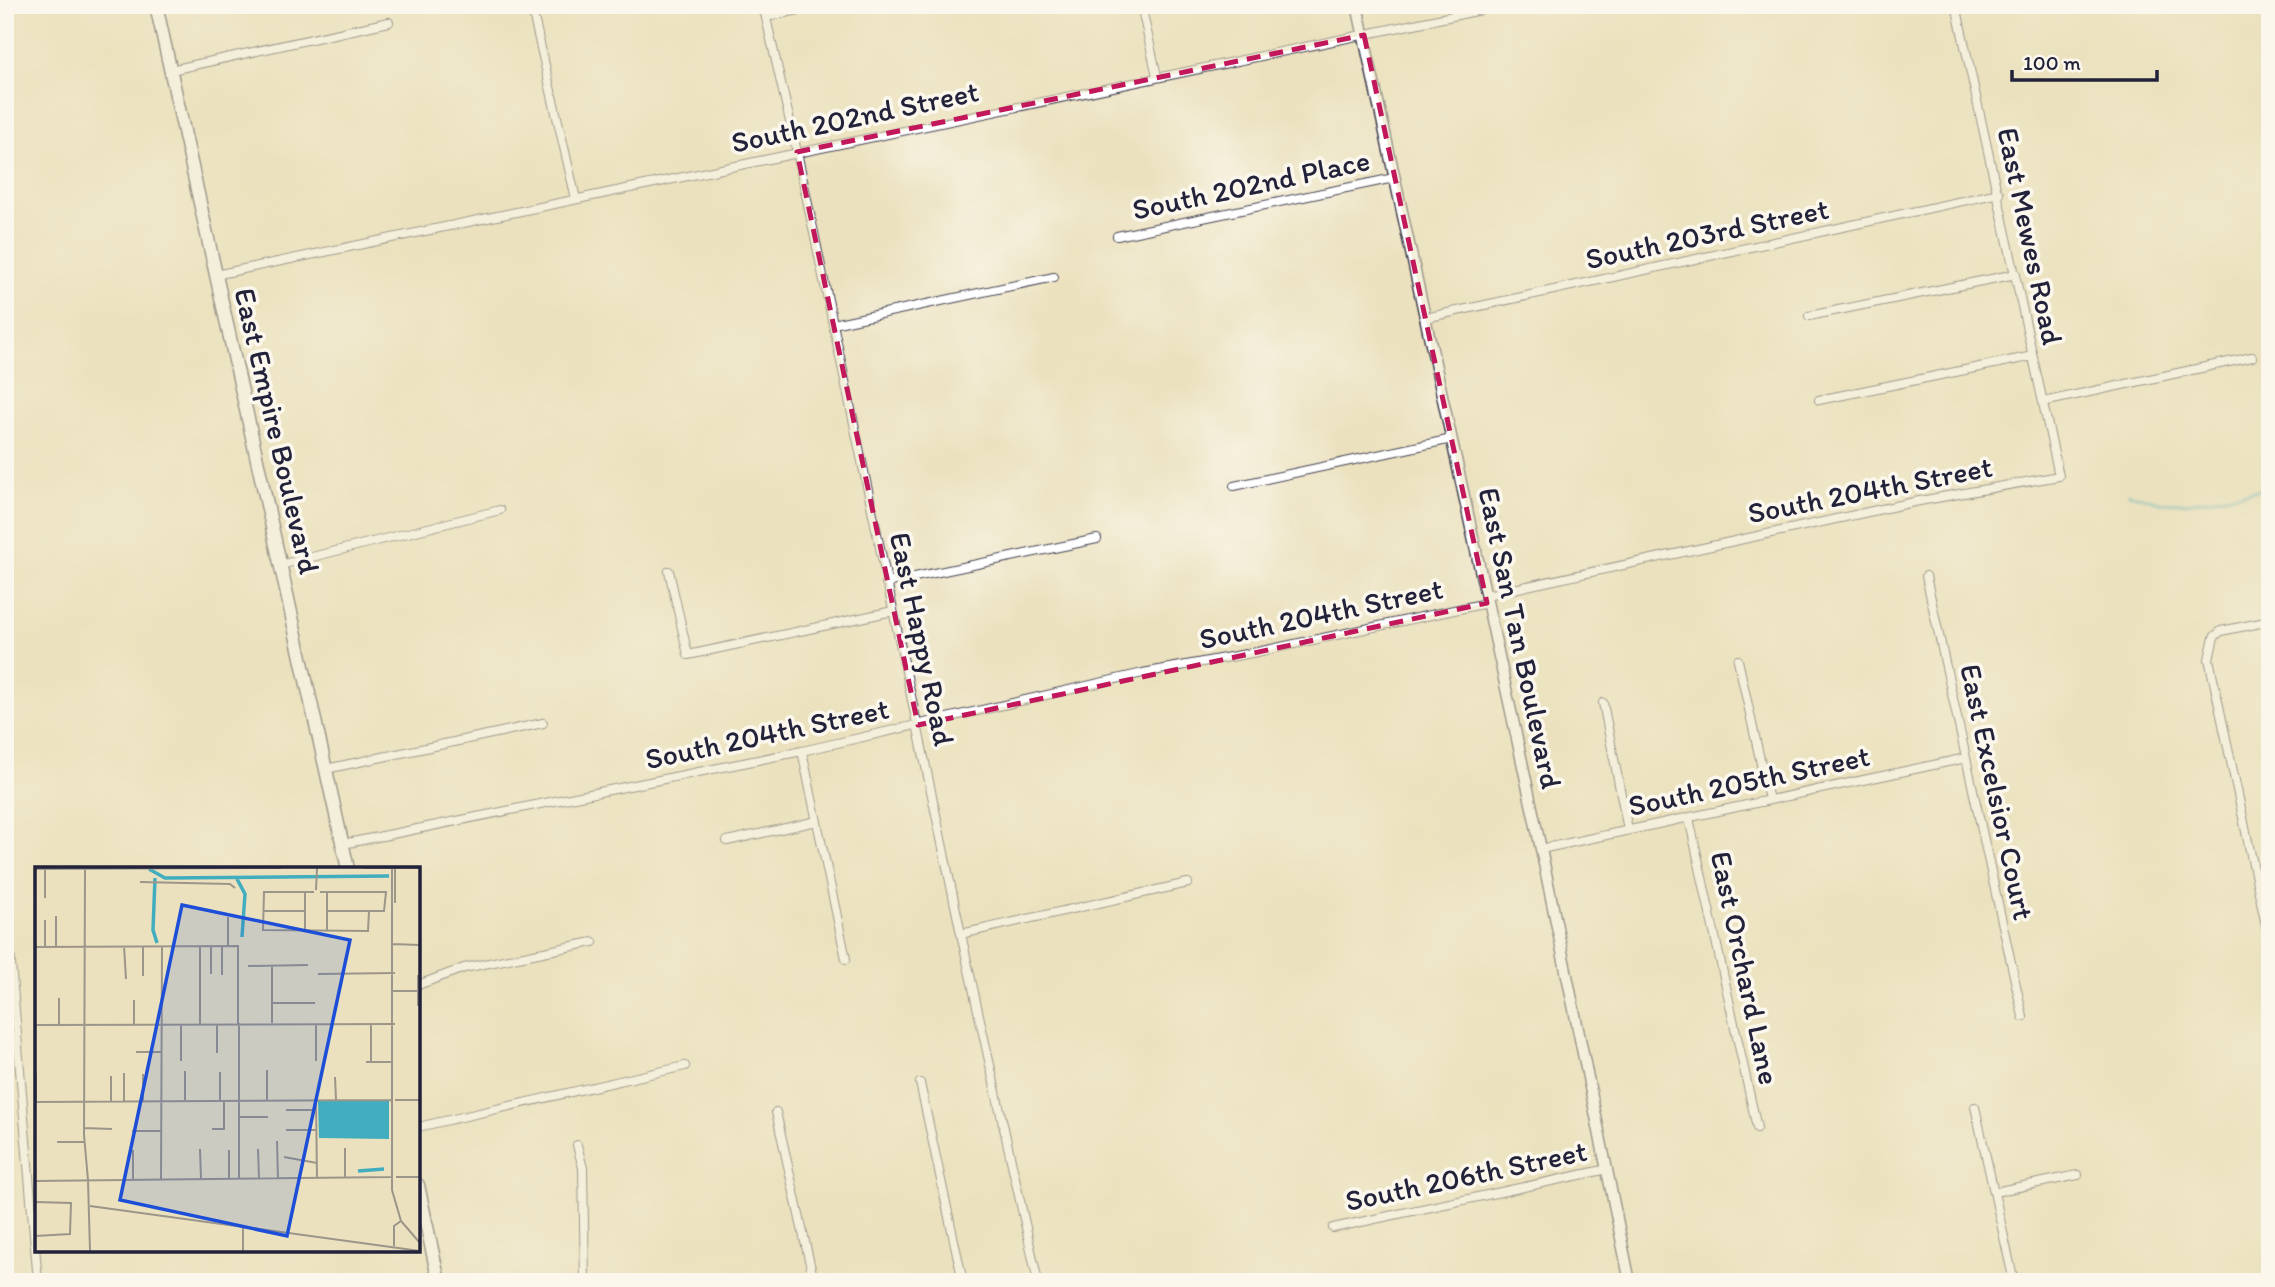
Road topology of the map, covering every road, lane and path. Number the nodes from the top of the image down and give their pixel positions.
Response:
1 (156, 5) edge
2 (531, 5) edge
3 (764, 5) edge
4 (821, 5) edge
5 (1141, 5) edge
6 (1357, 5) edge
7 (1505, 5) edge
8 (1956, 5) edge
9 (766, 17) junction
10 (389, 22) dead end
11 (1364, 35) junction
12 (171, 70) junction
13 (1157, 76) junction
14 (797, 152) junction
15 (1394, 178) junction
16 (1999, 193) junction
17 (576, 199) junction
18 (1117, 236) dead end
19 (2016, 274) junction
20 (215, 275) junction
21 (1054, 277) dead end
22 (1809, 316) dead end
23 (1425, 318) junction
24 (833, 324) junction
25 (2033, 356) junction
26 (2252, 357) dead end
27 (1819, 400) dead end
28 (2043, 402) junction
29 (1452, 439) junction
30 (2059, 476) joint
31 (1234, 486) dead end
32 (500, 510) dead end
33 (1097, 539) dead end
34 (280, 565) junction
35 (669, 571) dead end
36 (1926, 576) dead end
37 (886, 583) junction
38 (1487, 599) junction
39 (893, 611) junction
40 (2270, 621) edge
41 (1738, 660) dead end
42 (1603, 704) dead end
43 (543, 723) dead end
44 (918, 725) junction
45 (802, 751) junction
46 (1966, 758) junction
47 (326, 769) junction
48 (1769, 800) junction
49 (1689, 818) junction
50 (817, 821) junction
51 (1628, 830) junction
52 (727, 841) dead end
53 (343, 844) junction
54 (1541, 849) junction
55 (348, 867) edge
56 (1188, 883) dead end
57 (5, 893) edge
58 (961, 934) junction
59 (593, 942) dead end
60 (2270, 944) edge
61 (8, 947) edge
62 (846, 959) dead end
63 (420, 984) edge
64 (2023, 1017) dead end
65 (685, 1066) dead end
66 (920, 1083) dead end
67 (1975, 1107) dead end
68 (776, 1112) dead end
69 (420, 1127) edge
70 (1757, 1128) dead end
71 (577, 1145) dead end
72 (1608, 1169) junction
73 (2078, 1175) dead end
74 (1994, 1192) junction
75 (420, 1194) edge
76 (1333, 1228) dead end
77 (35, 1248) edge
78 (35, 1252) edge
79 (38, 1282) edge
80 (439, 1282) edge
81 (584, 1282) edge
82 (814, 1282) edge
83 (963, 1282) edge
84 (1038, 1282) edge
85 (1629, 1282) edge
86 (2014, 1282) edge

1 - 12 main road, East Empire Boulevard
2 - 17 street
3 - 9 street, East Happy Road
4 - 9 street
5 - 13 street
6 - 11 street, East San Tan Boulevard
7 - 11 street, South 202nd Street
8 - 16 street, East Mewes Road
9 - 14 street, East Happy Road
10 - 12 street
11 - 13 street, South 202nd Street
11 - 15 street, East San Tan Boulevard
12 - 20 main road, East Empire Boulevard
13 - 14 street, South 202nd Street
14 - 17 street, South 202nd Street
14 - 24 street, East Happy Road
15 - 18 street, South 202nd Place
15 - 23 street, East San Tan Boulevard
16 - 19 street, East Mewes Road
16 - 23 street, South 203rd Street
17 - 20 street, South 202nd Street
19 - 22 street
19 - 25 street, East Mewes Road
20 - 34 main road, East Empire Boulevard
21 - 24 street
23 - 29 street, East San Tan Boulevard
24 - 37 street, East Happy Road
25 - 27 street
25 - 28 street, East Mewes Road
26 - 28 street
28 - 30 street, East Mewes Road
29 - 31 street
29 - 38 street, East San Tan Boulevard
30 - 38 street, South 204th Street
32 - 34 street
33 - 37 street
34 - 47 main road, East Empire Boulevard
35 - 39 street
36 - 46 street, East Excelsior Court
37 - 39 street, East Happy Road
38 - 44 street, South 204th Street
38 - 54 street, East San Tan Boulevard
39 - 44 street, East Happy Road
40 - 60 street
41 - 48 street
42 - 51 street
43 - 47 street
44 - 45 street, South 204th Street
44 - 58 street, East Happy Road
45 - 50 street
45 - 53 street, South 204th Street
46 - 48 street, South 205th Street
46 - 64 street, East Excelsior Court
47 - 53 main road, East Empire Boulevard
48 - 49 street, South 205th Street
49 - 51 street, South 205th Street
49 - 70 street, East Orchard Lane
50 - 52 street
50 - 62 street
51 - 54 street, South 205th Street
53 - 55 main road, East Empire Boulevard
54 - 72 street, East San Tan Boulevard
56 - 58 street
57 - 61 street
58 - 84 street, East Happy Road
59 - 63 street
61 - 77 street
65 - 69 street
66 - 83 street
67 - 74 street
68 - 82 street
71 - 81 street
72 - 76 street, South 206th Street
72 - 85 street, East San Tan Boulevard
73 - 74 street
74 - 86 street
75 - 80 main road
78 - 79 street

